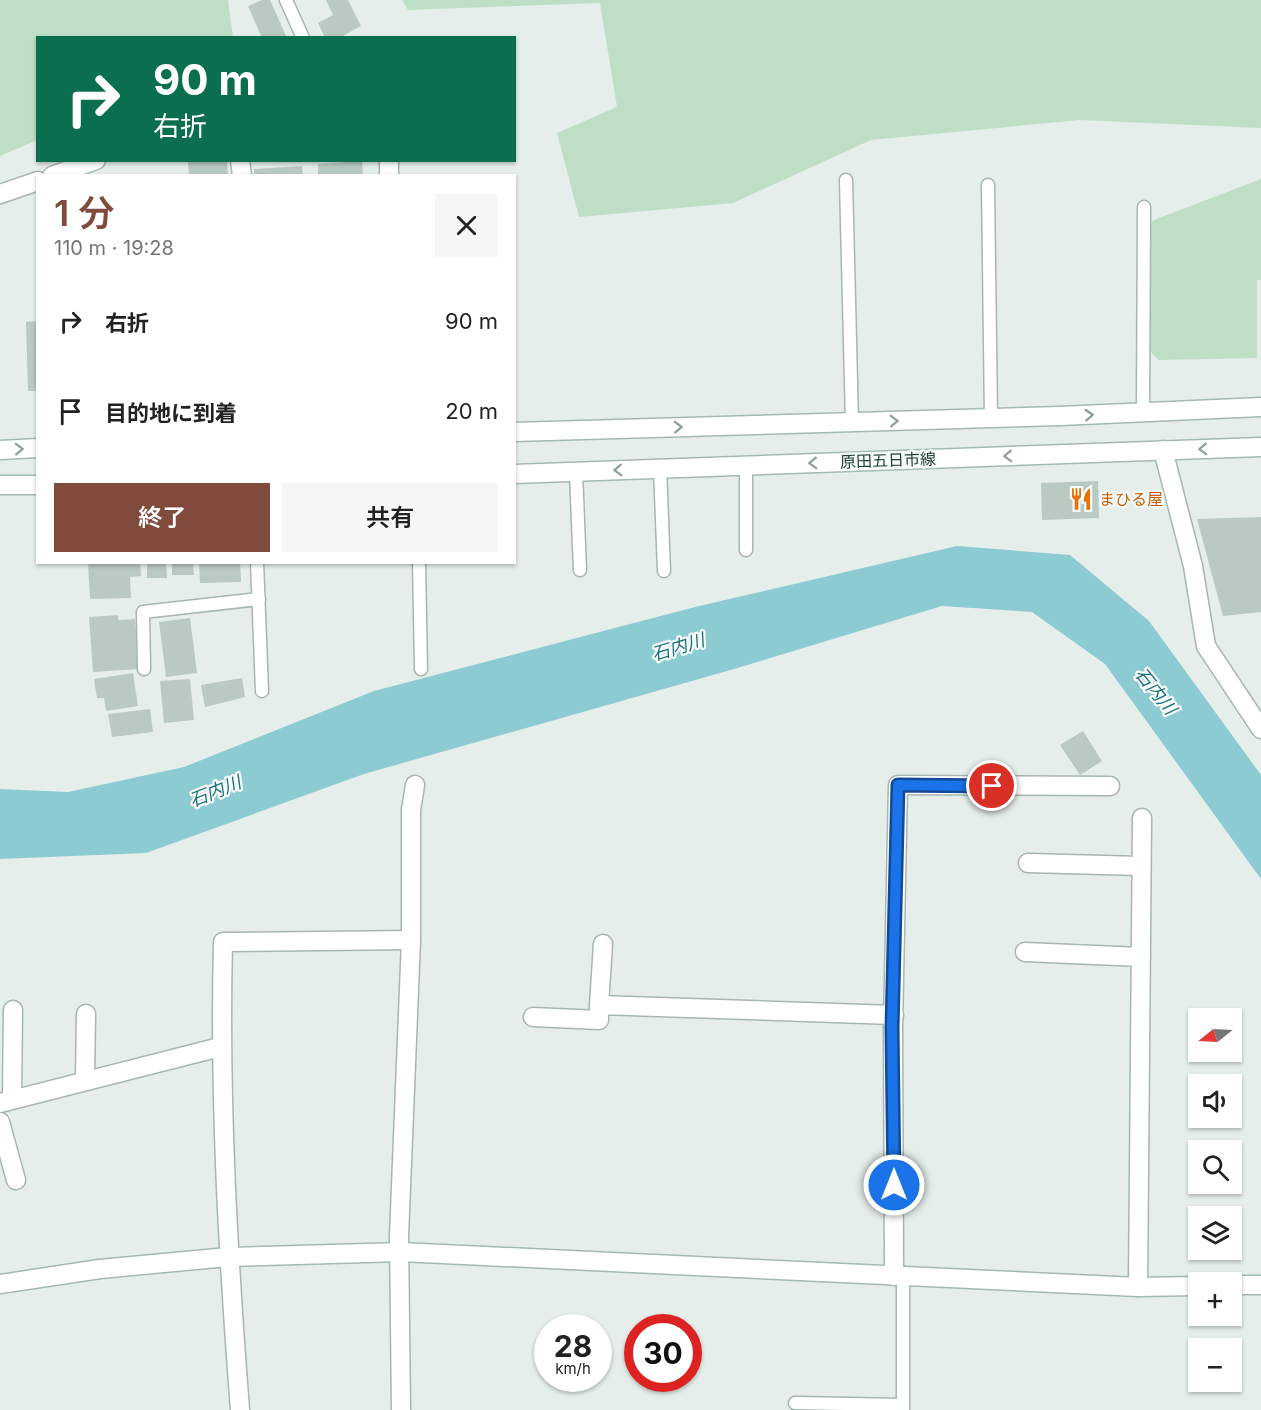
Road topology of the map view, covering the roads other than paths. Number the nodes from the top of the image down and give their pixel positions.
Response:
1 (286, 0) edge
2 (302, 36) edge
3 (90, 162) edge
4 (58, 174) edge
5 (846, 180) dead end
6 (36, 182) edge
7 (988, 184) dead end
8 (0, 194) edge
9 (1144, 207) dead end
10 (1261, 407) edge
11 (1143, 411) junction
12 (991, 418) junction
13 (852, 422) junction
14 (516, 432) edge
15 (1261, 447) edge
16 (36, 448) edge
17 (0, 450) edge
18 (1163, 450) junction
19 (746, 465) junction
20 (660, 468) junction
21 (576, 472) junction
22 (516, 474) edge
23 (0, 485) edge
24 (36, 485) edge
25 (746, 550) dead end
26 (258, 564) edge
27 (419, 564) edge
28 (580, 570) dead end
29 (664, 571) dead end
30 (259, 599) junction
31 (144, 669) dead end
32 (422, 669) dead end
33 (262, 691) dead end
34 (1261, 729) edge
35 (415, 785) dead end
36 (1110, 786) dead end
37 (1142, 818) dead end
38 (1028, 863) dead end
39 (1141, 866) junction
40 (411, 940) junction
41 (603, 944) dead end
42 (1025, 952) dead end
43 (1141, 957) junction
44 (599, 1005) junction
45 (13, 1010) dead end
46 (86, 1014) dead end
47 (894, 1015) junction
48 (533, 1017) dead end
49 (220, 1047) junction
50 (85, 1080) junction
51 (6, 1101) edge
52 (0, 1122) edge
53 (16, 1179) dead end
54 (401, 1252) junction
55 (228, 1257) junction
56 (898, 1275) junction
57 (0, 1284) edge
58 (1242, 1285) edge
59 (1261, 1285) edge
60 (1188, 1286) edge
61 (1138, 1287) junction
62 (795, 1403) dead end
63 (903, 1408) edge
64 (240, 1410) edge
65 (401, 1410) edge

1 - 2 lane
3 - 4 street
5 - 13 lane
6 - 8 street
7 - 12 lane
9 - 11 lane
10 - 11 street
12 -> 11 street
13 -> 12 street
14 -> 13 street
15 -> 18 street, 原田五日市線
17 -> 16 street
18 -> 19 street, 原田五日市線
18 - 34 street
19 - 20 street, 原田五日市線
19 - 25 lane
20 -> 21 street, 原田五日市線
20 - 29 lane
21 - 22 street, 原田五日市線
21 - 28 lane
23 - 24 street
26 - 30 lane
27 - 32 lane
30 - 31 lane
30 - 33 lane
35 - 40 street
36 - 47 street
37 - 39 street
38 - 39 street
39 - 43 street
40 - 49 street
40 - 54 street
41 - 44 street
42 - 43 street
43 - 61 street
44 - 47 street
44 - 48 street
45 - 51 street
46 - 50 street
47 - 56 street
49 - 50 street
49 - 55 street
50 - 51 street
52 - 53 street
54 - 55 street
54 - 56 street
54 - 65 street
55 - 57 street
55 - 64 street
56 - 61 street
56 - 63 lane
58 - 59 street
60 - 61 street
62 - 63 lane

